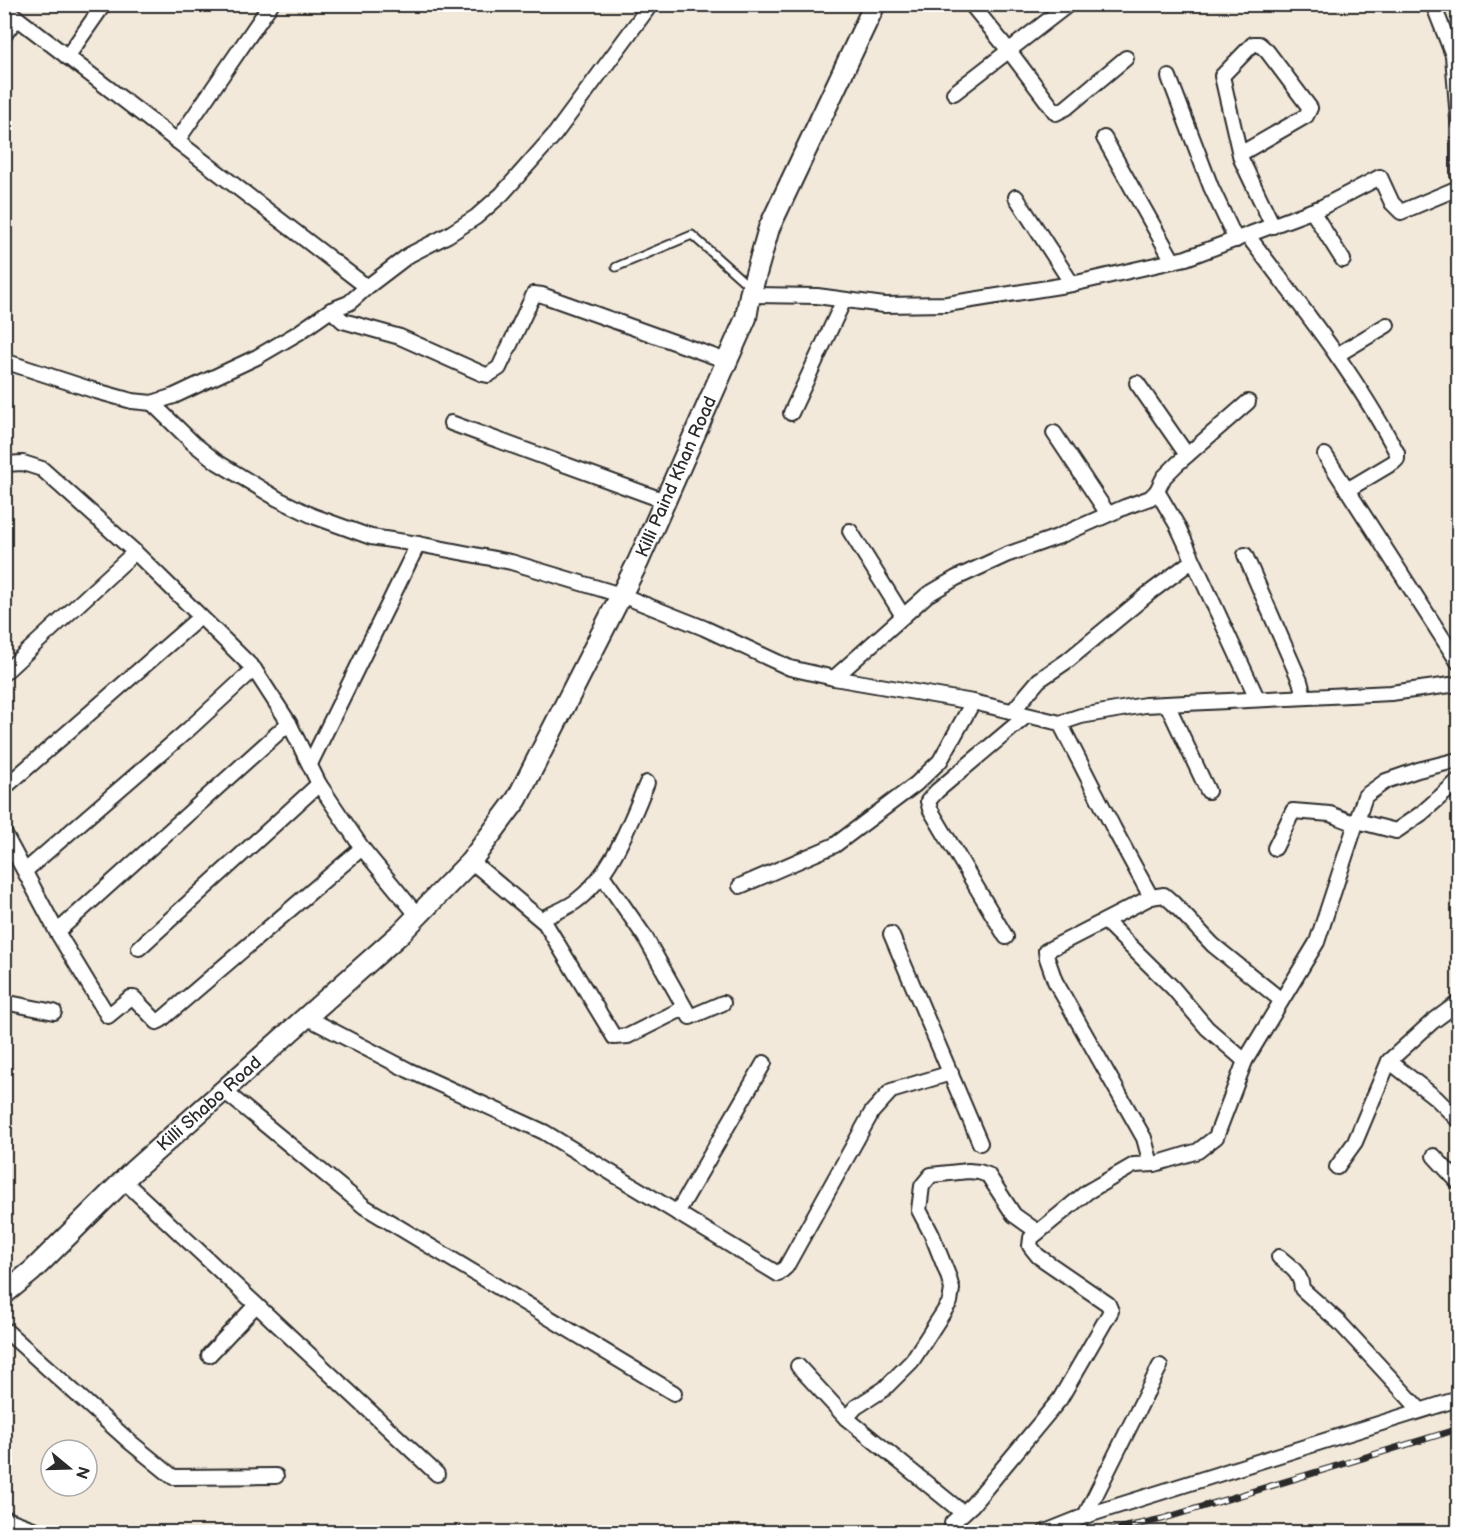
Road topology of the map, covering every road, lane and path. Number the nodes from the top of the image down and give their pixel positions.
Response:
1 (104, 4) edge
2 (271, 4) edge
3 (651, 4) edge
4 (875, 4) edge
5 (972, 4) edge
6 (1069, 4) edge
7 (1433, 4) edge
8 (4, 8) edge
9 (17, 18) junction
10 (4, 35) edge
11 (1010, 52) junction
12 (67, 57) junction
13 (1126, 58) dead end
14 (1169, 77) dead end
15 (954, 93) dead end
16 (1104, 138) dead end
17 (177, 141) junction
18 (1240, 154) junction
19 (1458, 175) edge
20 (1458, 188) edge
21 (1016, 197) dead end
22 (1312, 211) junction
23 (1273, 226) junction
24 (1242, 238) junction
25 (1343, 260) dead end
26 (1173, 261) junction
27 (616, 267) dead end
28 (1072, 284) junction
29 (367, 287) junction
30 (751, 292) junction
31 (844, 300) junction
32 (331, 310) junction
33 (1387, 325) dead end
34 (1337, 356) junction
35 (4, 361) edge
36 (727, 361) junction
37 (1137, 383) dead end
38 (1248, 402) dead end
39 (152, 403) junction
40 (791, 413) dead end
41 (451, 423) dead end
42 (1054, 433) dead end
43 (1187, 455) junction
44 (1325, 455) dead end
45 (4, 464) edge
46 (1347, 490) junction
47 (1157, 491) junction
48 (665, 501) junction
49 (1108, 514) junction
50 (850, 531) dead end
51 (418, 544) junction
52 (135, 552) junction
53 (1245, 555) dead end
54 (1192, 561) junction
55 (621, 596) junction
56 (903, 616) junction
57 (200, 617) junction
58 (1458, 662) edge
59 (254, 669) junction
60 (4, 673) edge
61 (834, 678) junction
62 (1458, 684) edge
63 (1304, 696) junction
64 (1257, 698) junction
65 (972, 702) junction
66 (1167, 704) junction
67 (1012, 712) junction
68 (1026, 716) junction
69 (289, 723) junction
70 (1059, 723) junction
71 (1458, 760) edge
72 (310, 764) junction
73 (1458, 781) edge
74 (647, 783) dead end
75 (319, 784) junction
76 (4, 788) edge
77 (1208, 790) dead end
78 (1356, 823) junction
79 (4, 833) edge
80 (362, 848) junction
81 (1275, 848) dead end
82 (471, 861) junction
83 (25, 871) junction
84 (602, 875) junction
85 (740, 886) dead end
86 (1151, 897) junction
87 (418, 916) junction
88 (541, 919) junction
89 (1105, 921) junction
90 (57, 932) junction
91 (891, 934) dead end
92 (1006, 937) dead end
93 (139, 948) dead end
94 (1281, 1000) junction
95 (4, 1002) edge
96 (723, 1003) dead end
97 (1458, 1003) edge
98 (684, 1008) junction
99 (54, 1012) dead end
100 (306, 1017) junction
101 (1245, 1060) junction
102 (1389, 1061) junction
103 (764, 1063) dead end
104 (951, 1072) junction
105 (223, 1090) junction
106 (1458, 1120) edge
107 (980, 1143) dead end
108 (1434, 1156) dead end
109 (1151, 1164) junction
110 (1337, 1167) dead end
111 (124, 1181) junction
112 (1458, 1182) edge
113 (677, 1213) junction
114 (1038, 1232) junction
115 (1279, 1257) dead end
116 (4, 1294) edge
117 (256, 1305) junction
118 (4, 1329) edge
119 (209, 1355) dead end
120 (798, 1366) dead end
121 (1160, 1366) dead end
122 (674, 1393) dead end
123 (1458, 1398) edge
124 (1420, 1410) junction
125 (846, 1418) junction
126 (437, 1474) dead end
127 (276, 1476) dead end
128 (963, 1514) junction
129 (1085, 1516) junction
130 (4, 1518) edge
131 (1458, 1530) edge
132 (41, 1533) edge
133 (952, 1533) edge
134 (1045, 1533) edge
135 (1451, 1533) edge

1 - 12 street
2 - 17 street
3 - 29 street
4 - 30 street, Killi Paind Khan Road
5 - 11 street
6 - 11 street
7 - 19 street
8 - 9 street
9 - 10 street
9 - 12 street
11 - 13 street
11 - 15 street
12 - 17 street
14 - 24 street
16 - 26 street
17 - 29 street
18 - 18 street
18 - 23 street
20 - 22 street
21 - 28 street
22 - 23 street
22 - 25 street
23 - 24 street
24 - 26 street
24 - 34 street
26 - 28 street
27 - 30 lane
28 - 31 street
29 - 32 street
30 - 31 street
30 - 36 street, Killi Paind Khan Road
31 - 40 street
32 - 36 street
32 - 39 street
33 - 34 street
34 - 46 street
35 - 39 street
36 - 48 street, Killi Paind Khan Road
37 - 43 street
38 - 43 street
39 - 51 street
41 - 48 street
42 - 49 street
43 - 47 street
44 - 46 street
45 - 52 street
46 - 58 street
47 - 49 street
47 - 54 street
48 - 55 street, Killi Paind Khan Road
49 - 56 street
50 - 56 street
51 - 55 street
51 - 72 street
52 - 57 street
52 - 60 street
53 - 63 street
54 - 64 street
54 - 67 street
55 - 61 street
55 - 82 street, Killi Paind Khan Road
56 - 61 street
57 - 59 street
57 - 76 street
59 - 69 street
59 - 83 street
61 - 65 street
62 - 63 street
63 - 64 street
64 - 66 street
65 - 67 street
65 - 85 street
66 - 70 street
66 - 77 street
67 - 68 street
68 - 70 street
68 - 92 street
69 - 72 street
69 - 90 street
70 - 86 street
71 - 78 street
72 - 75 street
73 - 78 street
74 - 84 street
75 - 80 street
75 - 93 street
78 - 81 street
78 - 94 street
79 - 83 street
80 - 87 street
80 - 90 street
82 - 87 street, Killi Paind Khan Road
82 - 88 street
83 - 90 street
84 - 88 street
84 - 98 street
86 - 89 street
86 - 94 street
87 - 100 street, Killi Shabo Road
88 - 98 street
89 - 101 street
89 - 109 street
91 - 104 street
94 - 101 street
95 - 99 street
96 - 98 street
97 - 102 street
100 - 105 street, Killi Shabo Road
100 - 113 street
101 - 109 street
102 - 106 street
102 - 110 street
103 - 113 street
104 - 107 street
104 - 113 street
105 - 111 street, Killi Shabo Road
105 - 122 street
108 - 112 street
109 - 114 street
111 - 116 street, Killi Shabo Road
111 - 117 street
114 - 125 street
114 - 128 street
115 - 124 street
117 - 119 street
117 - 126 street
118 - 127 street
120 - 125 street
121 - 129 street
123 - 124 street
124 - 129 street
125 - 128 street
128 - 133 street
129 - 134 street
130 - 132 street
131 - 135 lane

